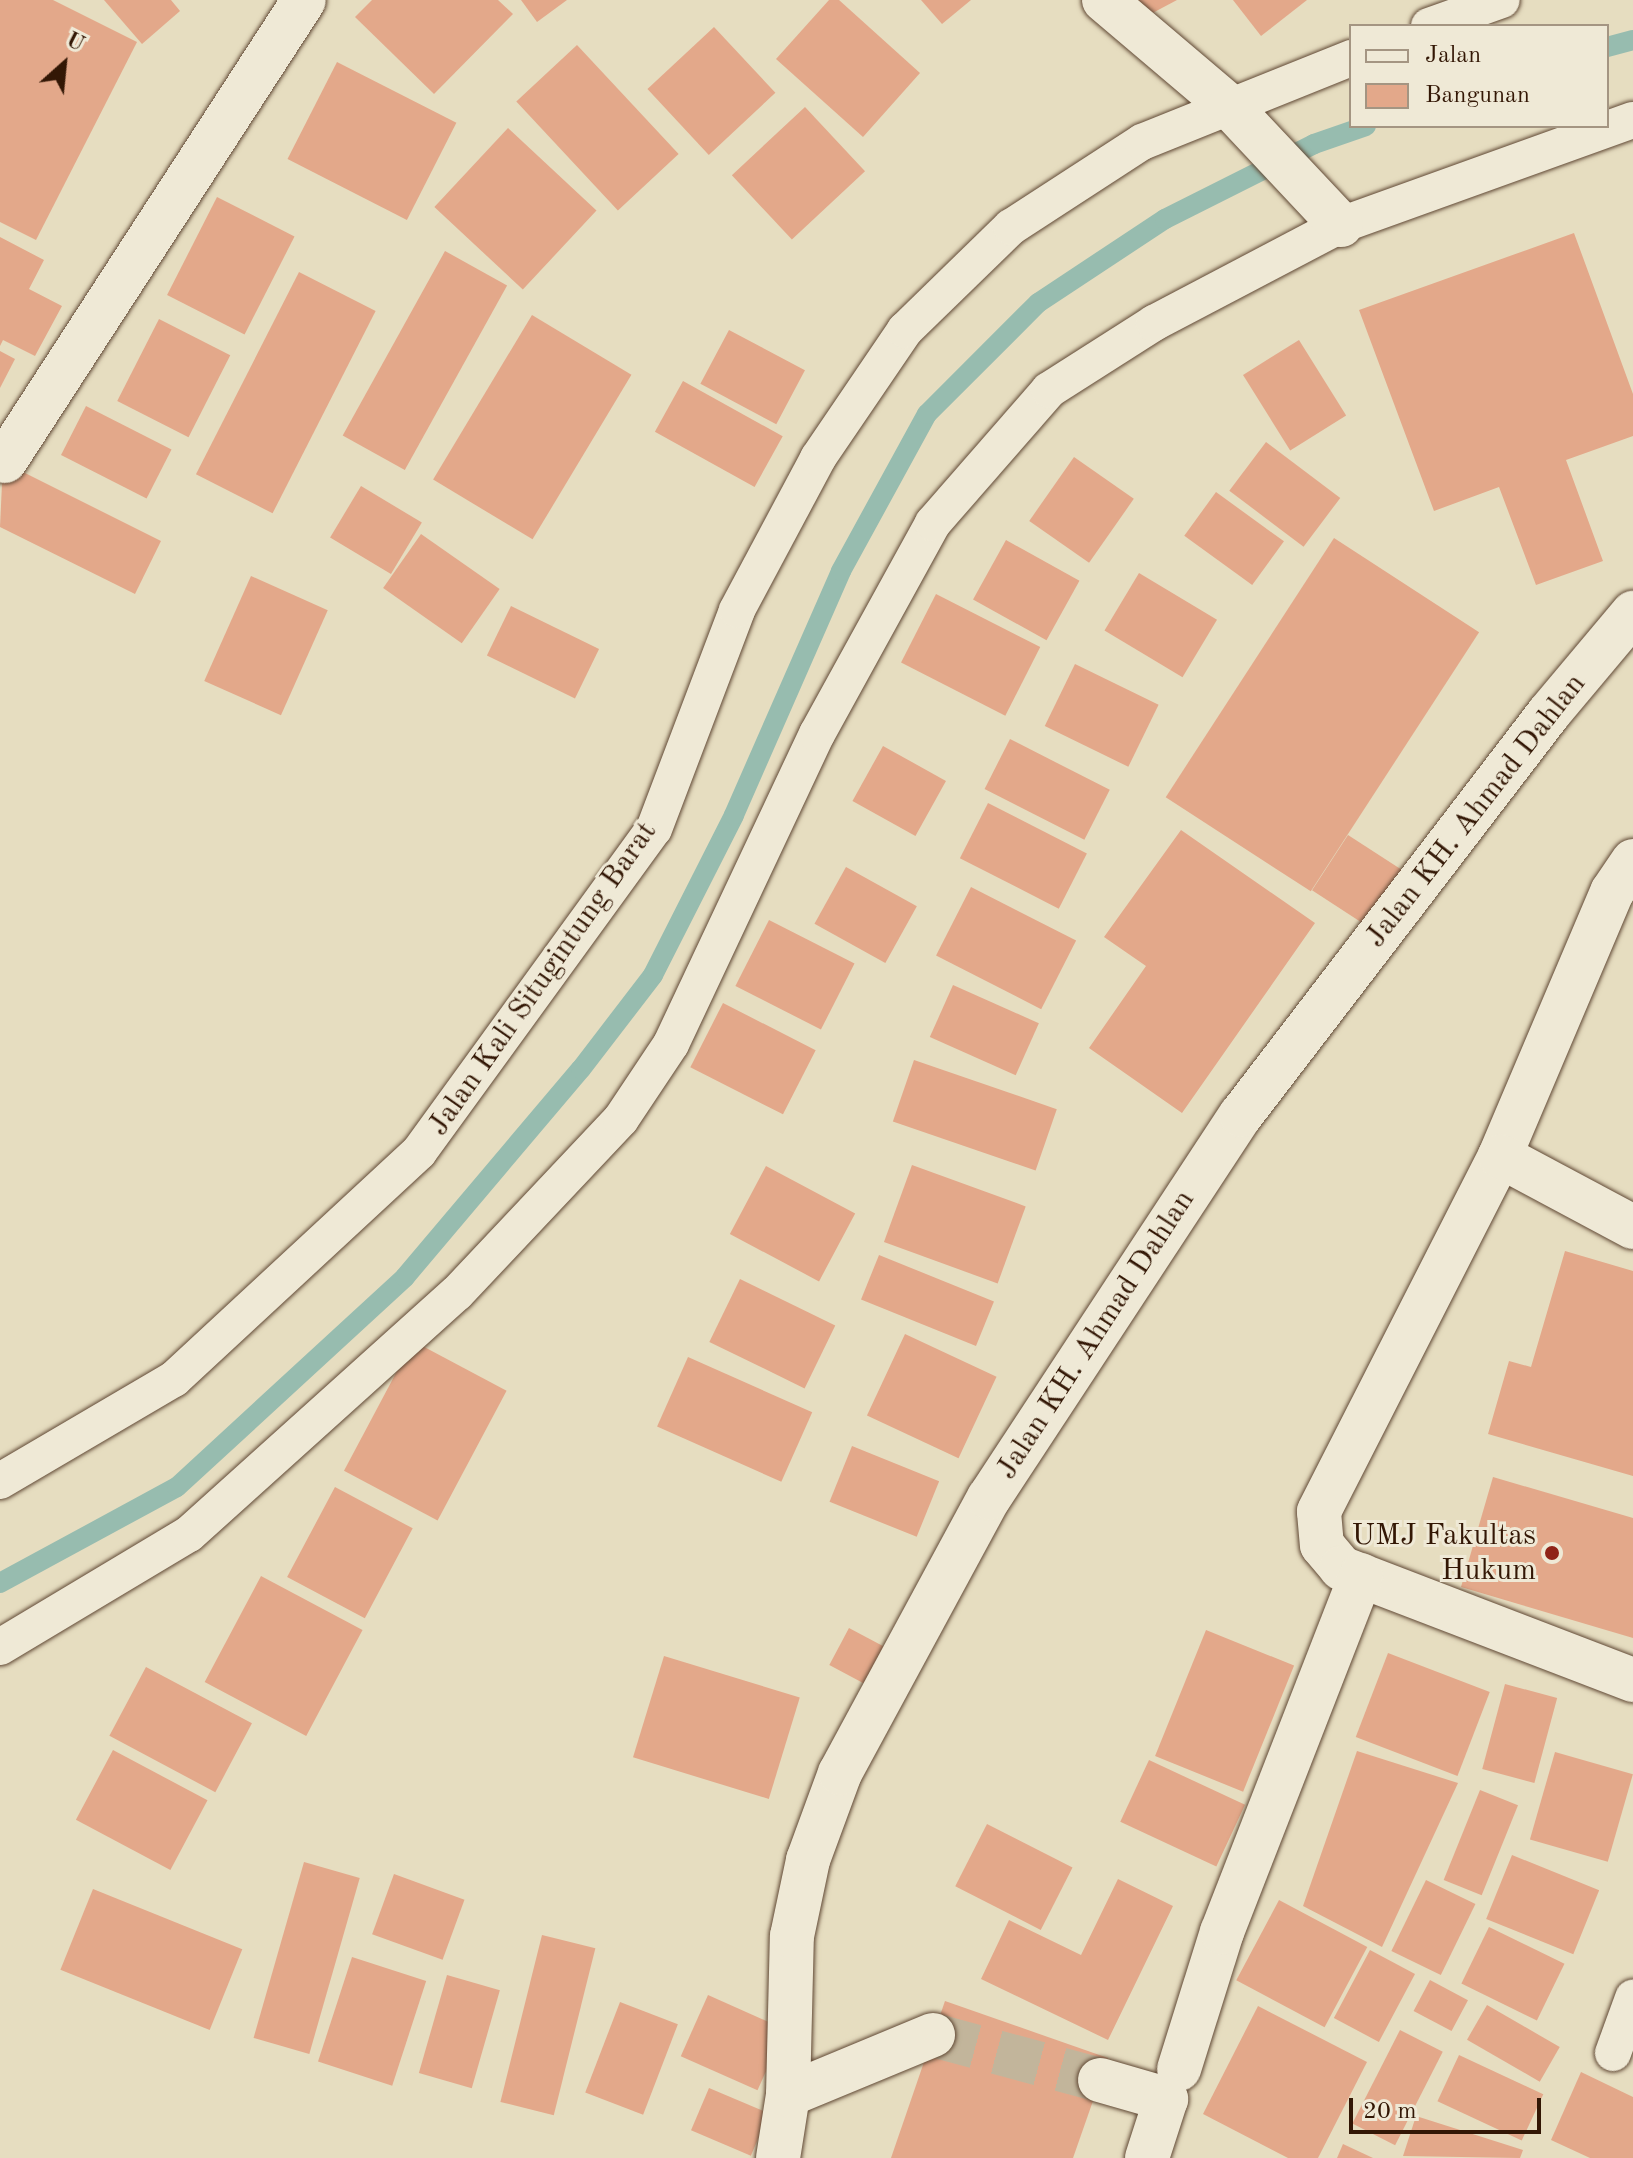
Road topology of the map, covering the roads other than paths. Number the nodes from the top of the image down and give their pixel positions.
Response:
1 (304, 0) edge
2 (1104, 0) edge
3 (1502, 0) edge
4 (1435, 24) edge
5 (1349, 59) edge
6 (1236, 115) junction
7 (1633, 120) edge
8 (1609, 127) edge
9 (1607, 128) edge
10 (1330, 212) junction
11 (5, 461) dead end
12 (1633, 613) edge
13 (1633, 861) edge
14 (1500, 1156) junction
15 (1633, 1227) edge
16 (0, 1481) edge
17 (1361, 1575) junction
18 (0, 1647) edge
19 (1633, 1680) edge
20 (1633, 1998) edge
21 (933, 2035) tunnel mouth
22 (1613, 2053) dead end
23 (1179, 2069) dead end
24 (1100, 2080) tunnel mouth
25 (788, 2095) junction
26 (778, 2158) edge
27 (1147, 2158) edge

1 - 11 street
2 - 6 street
3 - 4 lane
5 - 6 lane, Jalan Kali Situgintung Barat
6 - 10 street
6 - 16 lane, Jalan Kali Situgintung Barat
7 - 8 lane
9 - 10 lane
10 - 18 lane
12 - 25 street, Jalan KH. Ahmad Dahlan
13 - 14 street
14 - 15 street
14 - 17 street
17 - 19 street
17 - 23 street
20 - 22 lane
21 - 25 street
24 - 27 street
25 - 26 street, Jalan KH. Ahmad Dahlan

